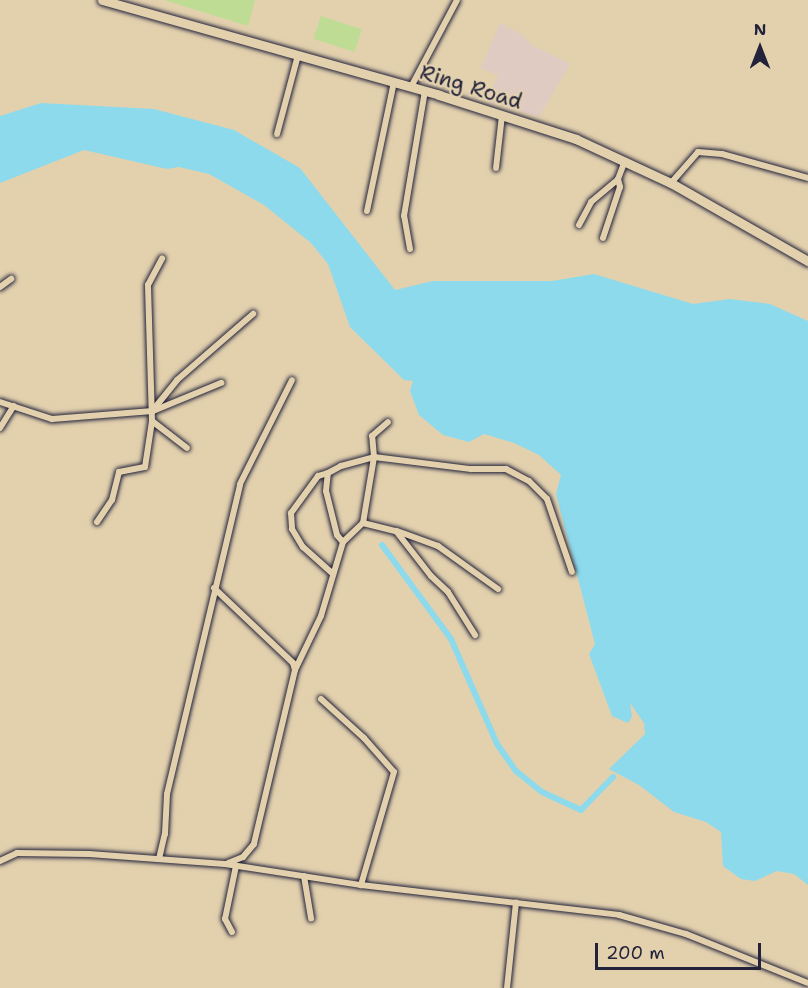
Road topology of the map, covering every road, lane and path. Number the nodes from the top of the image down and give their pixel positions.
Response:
1 (102, 0) edge
2 (457, 0) edge
3 (298, 54) junction
4 (394, 82) junction
5 (411, 87) junction
6 (425, 91) junction
7 (502, 116) junction
8 (277, 134) dead end
9 (626, 161) junction
10 (496, 168) dead end
11 (808, 178) edge
12 (618, 179) junction
13 (671, 183) junction
14 (367, 211) dead end
15 (579, 225) dead end
16 (603, 238) dead end
17 (410, 249) dead end
18 (162, 260) dead end
19 (808, 261) edge
20 (11, 279) dead end
21 (0, 287) edge
22 (253, 314) dead end
23 (292, 380) dead end
24 (221, 383) dead end
25 (0, 402) edge
26 (14, 406) junction
27 (153, 411) junction
28 (152, 421) junction
29 (388, 422) dead end
30 (0, 428) edge
31 (187, 448) dead end
32 (374, 457) junction
33 (328, 473) junction
34 (97, 522) dead end
35 (363, 523) junction
36 (396, 531) junction
37 (343, 542) junction
38 (572, 572) dead end
39 (332, 573) junction
40 (213, 588) junction
41 (498, 589) dead end
42 (475, 635) dead end
43 (295, 670) junction
44 (321, 699) dead end
45 (159, 859) junction
46 (0, 861) edge
47 (225, 864) junction
48 (236, 866) junction
49 (304, 876) junction
50 (361, 885) junction
51 (516, 902) junction
52 (311, 918) dead end
53 (232, 932) dead end
54 (808, 984) edge
55 (507, 988) edge

1 - 3 main road, Ring Road
2 - 5 street
3 - 4 main road, Ring Road
3 - 8 street
4 - 5 main road, Ring Road
4 - 14 street
5 - 6 main road, Ring Road
6 - 7 main road, Ring Road
6 - 17 street
7 - 9 main road, Ring Road
7 - 10 street
9 - 12 street
9 - 13 main road, Ring Road
11 - 13 street
12 - 15 street
12 - 16 street
13 - 19 main road, Ring Road
18 - 27 street
20 - 21 street
22 - 27 street
23 - 40 street
24 - 27 street
25 - 26 street
26 - 27 street
26 - 30 street
27 - 28 street
28 - 31 street
28 - 34 street
29 - 32 street
32 - 33 street
32 - 35 street
32 - 38 street
33 - 37 street
33 - 39 street
35 - 36 street
35 - 37 street
36 - 41 street
36 - 42 street
37 - 39 street
39 - 43 street
40 - 43 street
40 - 45 street
43 - 47 street
44 - 50 street
45 - 46 street
45 - 47 street
47 - 48 street
48 - 49 street
48 - 53 street
49 - 50 street
49 - 52 street
50 - 51 street
51 - 54 street
51 - 55 street

